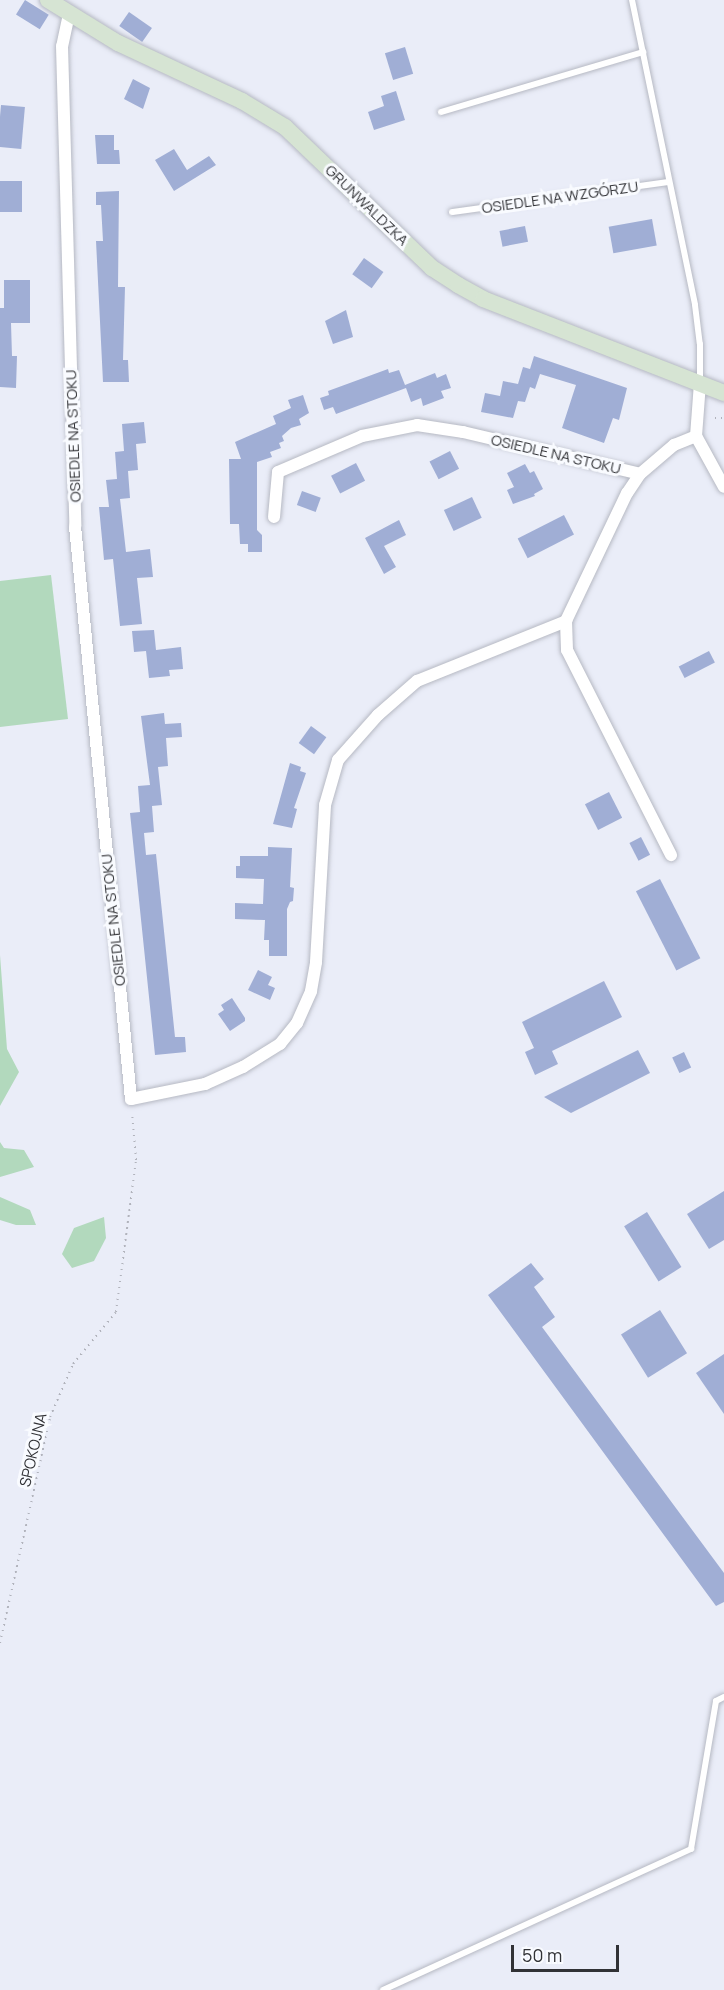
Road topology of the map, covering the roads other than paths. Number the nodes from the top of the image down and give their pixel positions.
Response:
1 (48, 0) edge
2 (632, 0) edge
3 (69, 14) junction
4 (643, 52) junction
5 (441, 112) dead end
6 (669, 182) junction
7 (452, 212) dead end
8 (700, 383) junction
9 (724, 393) edge
10 (696, 436) junction
11 (640, 474) junction
12 (724, 488) edge
13 (274, 518) dead end
14 (566, 621) junction
15 (671, 855) dead end
16 (724, 1697) edge
17 (383, 1990) edge

1 - 3 main road, GRUNWALDZKA
2 - 4 lane
3 - 8 main road, GRUNWALDZKA
3 - 14 street, OSIEDLE NA STOKU
4 - 5 lane
4 - 6 lane
6 - 7 lane, OSIEDLE NA WZGÓRZU
6 - 8 lane
8 - 9 main road, GRUNWALDZKA
8 - 10 street
10 - 11 street, OSIEDLE NA STOKU
10 - 12 street
11 - 13 street, OSIEDLE NA STOKU
11 - 14 street
14 - 15 street
16 - 17 lane

